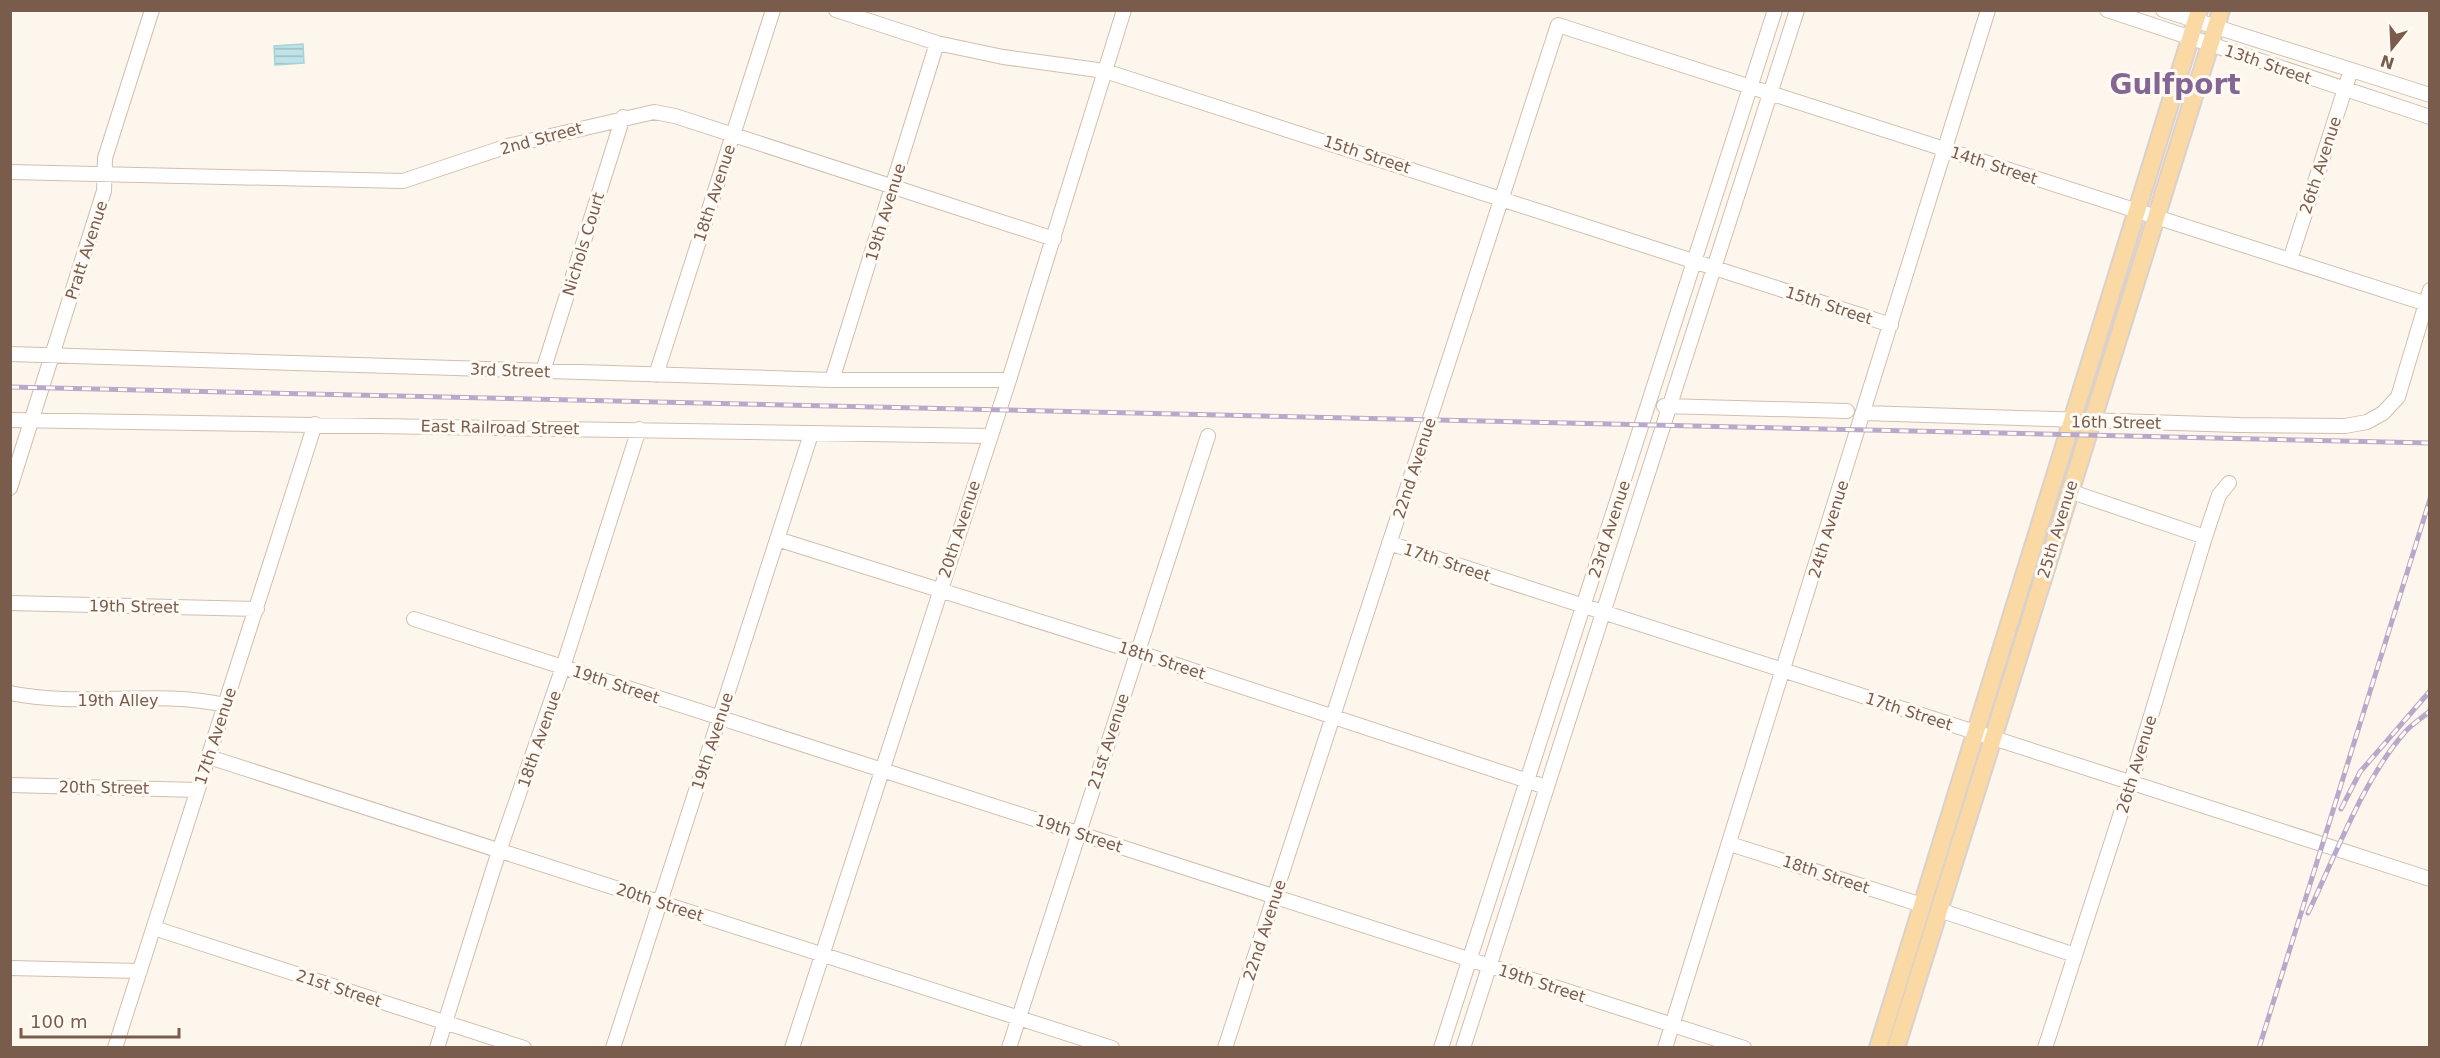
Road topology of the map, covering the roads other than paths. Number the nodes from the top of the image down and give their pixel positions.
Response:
1 (152, 10) edge
2 (773, 10) edge
3 (836, 10) edge
4 (1124, 10) edge
5 (1775, 10) edge
6 (1797, 10) edge
7 (1988, 10) edge
8 (2107, 10) edge
9 (2163, 10) edge
10 (2221, 10) edge
11 (2195, 23) edge
12 (1558, 25) joint
13 (2212, 36) junction
14 (938, 43) junction
15 (2351, 70) junction
16 (1105, 71) junction
17 (1751, 87) junction
18 (2344, 90) junction
19 (1771, 93) junction
20 (2430, 95) edge
21 (623, 117) junction
22 (2430, 117) edge
23 (732, 135) junction
24 (1733, 144) junction
25 (1945, 149) junction
26 (1750, 159) junction
27 (10, 172) edge
28 (105, 174) junction
29 (893, 187) junction
30 (1502, 198) junction
31 (2136, 210) junction
32 (2155, 216) junction
33 (1054, 239) junction
34 (2290, 260) junction
35 (1696, 262) junction
36 (1715, 268) junction
37 (2428, 300) edge
38 (1891, 325) junction
39 (10, 354) edge
40 (52, 355) junction
41 (543, 371) junction
42 (656, 375) junction
43 (832, 380) junction
44 (1009, 380) junction
45 (1650, 404) junction
46 (1670, 407) junction
47 (1847, 411) dead end
48 (1864, 413) junction
49 (10, 420) edge
50 (32, 421) junction
51 (2072, 421) junction
52 (2091, 421) junction
53 (315, 424) junction
54 (639, 429) junction
55 (811, 434) junction
56 (990, 436) junction
57 (1208, 436) dead end
58 (2229, 483) dead end
59 (10, 488) edge
60 (2069, 491) junction
61 (2205, 537) junction
62 (777, 539) junction
63 (1389, 543) junction
64 (940, 590) junction
65 (10, 603) edge
66 (1584, 606) junction
67 (257, 609) junction
68 (1603, 612) junction
69 (414, 619) dead end
70 (1137, 652) junction
71 (563, 668) junction
72 (1783, 671) junction
73 (10, 693) edge
74 (225, 705) junction
75 (1333, 716) junction
76 (720, 718) junction
77 (1976, 733) junction
78 (1992, 738) junction
79 (209, 757) junction
80 (882, 770) junction
81 (1527, 780) junction
82 (2131, 782) junction
83 (10, 785) edge
84 (1546, 787) junction
85 (197, 790) junction
86 (1078, 833) junction
87 (1730, 844) junction
88 (499, 850) junction
89 (2430, 879) edge
90 (1275, 897) junction
91 (660, 902) junction
92 (1922, 905) junction
93 (1939, 910) junction
94 (154, 928) junction
95 (822, 954) junction
96 (2075, 955) junction
97 (1469, 959) junction
98 (1490, 966) junction
99 (10, 968) edge
100 (140, 971) junction
101 (1019, 1017) junction
102 (446, 1022) junction
103 (1672, 1025) junction
104 (115, 1047) edge
105 (437, 1047) edge
106 (524, 1047) edge
107 (613, 1047) edge
108 (792, 1047) edge
109 (1009, 1047) edge
110 (1112, 1047) edge
111 (1225, 1047) edge
112 (1441, 1047) edge
113 (1463, 1047) edge
114 (1665, 1047) edge
115 (1744, 1047) edge
116 (1878, 1047) edge
117 (1896, 1047) edge
118 (2045, 1047) edge

1 - 28 street, Pratt Avenue
2 - 23 street, 18th Avenue
3 - 14 street, 15th Street
4 - 16 street, 20th Avenue
5 - 17 street, 23rd Avenue
6 - 19 street, 23rd Avenue
7 - 25 street, 24th Avenue
8 - 11 street, 13th Street
9 - 11 street, 13th Street
10 - 13 main road, 25th Avenue
11 - 13 street, 13th Street
11 - 31 main road, 25th Avenue
12 - 17 street, 14th Street
12 - 30 street, 22nd Avenue
13 - 15 street, 13th Street
13 - 18 street, 13th Street
13 - 32 main road, 25th Avenue
14 - 16 street, 15th Street
14 - 29 street, 19th Avenue
15 - 18 street, 26th Avenue
15 - 20 street, 13th Street
16 - 30 street, 15th Street
16 - 33 street, 20th Avenue
17 - 19 street, 14th Street
17 - 24 street, 23rd Avenue
18 - 22 street, 13th Street
18 - 34 street, 26th Avenue
19 - 25 street, 14th Street
19 - 26 street, 23rd Avenue
21 - 23 street, 2nd Street
21 - 28 street, 2nd Street
21 - 41 street, Nichols Court
23 - 29 street, 2nd Street
23 - 42 street, 18th Avenue
24 - 26 street
24 - 35 street, 23rd Avenue
25 - 31 street, 14th Street
25 - 38 street, 24th Avenue
26 - 36 street, 23rd Avenue
27 - 28 street, 2nd Street
28 - 40 street, Pratt Avenue
29 - 33 street, 2nd Street
29 - 43 street, 19th Avenue
30 - 35 street, 15th Street
30 - 63 street, 22nd Avenue
31 - 32 street, 14th Street
31 - 51 main road, 25th Avenue
32 - 34 street, 14th Street
32 - 52 main road, 25th Avenue
33 - 44 street, 20th Avenue
34 - 37 street, 14th Street
35 - 36 street, 15th Street
35 - 45 street, 23rd Avenue
36 - 38 street, 15th Street
36 - 46 street, 23rd Avenue
37 - 52 street, 16th Street
38 - 48 street, 24th Avenue
39 - 40 street, 3rd Street
40 - 41 street, 3rd Street
40 - 50 street, Pratt Avenue
41 - 42 street, 3rd Street
42 - 43 street, 3rd Street
43 - 44 street, 3rd Street
44 - 56 street, 20th Avenue
45 - 46 street
45 - 66 street, 23rd Avenue
46 - 47 street
46 - 68 street, 23rd Avenue
48 - 51 street, 16th Street
48 - 72 street, 24th Avenue
49 - 50 street, East Railroad Street
50 - 53 street, East Railroad Street
50 - 59 street, Pratt Avenue
51 - 52 street, 16th Street
51 - 77 main road, 25th Avenue
52 - 60 main road, 25th Avenue
53 - 54 street, East Railroad Street
53 - 67 street, 17th Avenue
54 - 55 street, East Railroad Street
54 - 71 street, 18th Avenue
55 - 56 street, East Railroad Street
55 - 62 street, 19th Avenue
56 - 64 street, 20th Avenue
57 - 70 street, 21st Avenue
58 - 61 street, 26th Avenue
60 - 61 street
60 - 78 main road, 25th Avenue
61 - 82 street, 26th Avenue
62 - 64 street, 18th Street
62 - 76 street, 19th Avenue
63 - 66 street, 17th Street
63 - 75 street, 22nd Avenue
64 - 70 street, 18th Street
64 - 80 street, 20th Avenue
65 - 67 street, 19th Street
66 - 68 street, 17th Street
66 - 81 street, 23rd Avenue
67 - 74 street, 17th Avenue
68 - 72 street, 17th Street
68 - 84 street, 23rd Avenue
69 - 71 street, 19th Street
70 - 75 street, 18th Street
70 - 86 street, 21st Avenue
71 - 76 street, 19th Street
71 - 88 street, 18th Avenue
72 - 77 street, 17th Street
72 - 87 street, 24th Avenue
73 - 74 street, 19th Alley
74 - 79 street, 17th Avenue
75 - 81 street, 18th Street
75 - 90 street, 22nd Avenue
76 - 80 street, 19th Street
76 - 91 street, 19th Avenue
77 - 78 street, 17th Street
77 - 92 main road, 25th Avenue
78 - 82 street, 17th Street
78 - 93 main road, 25th Avenue
79 - 85 street, 17th Avenue
79 - 88 street, 20th Street
80 - 86 street, 19th Street
80 - 95 street, 20th Avenue
81 - 84 street, 18th Street
81 - 97 street, 23rd Avenue
82 - 89 street, 17th Street
82 - 96 street, 26th Avenue
83 - 85 street, 20th Street
84 - 98 street, 23rd Avenue
85 - 94 street, 17th Avenue
86 - 90 street, 19th Street
86 - 101 street, 21st Avenue
87 - 92 street, 18th Street
87 - 103 street, 24th Avenue
88 - 91 street, 20th Street
88 - 102 street, 18th Avenue
90 - 97 street, 19th Street
90 - 111 street, 22nd Avenue
91 - 95 street, 20th Street
91 - 107 street, 19th Avenue
92 - 116 main road, 25th Avenue
93 - 96 street
93 - 117 main road, 25th Avenue
94 - 100 street, 17th Avenue
94 - 102 street, 21st Street
95 - 101 street, 20th Street
95 - 108 street, 20th Avenue
96 - 118 street, 26th Avenue
97 - 98 street, 19th Street
97 - 112 street, 23rd Avenue
98 - 103 street, 19th Street
98 - 113 street, 23rd Avenue
99 - 100 street
100 - 104 street, 17th Avenue
101 - 109 street, 21st Avenue
101 - 110 street, 20th Street
102 - 105 street, 18th Avenue
102 - 106 street, 21st Street
103 - 114 street, 24th Avenue
103 - 115 street, 19th Street

